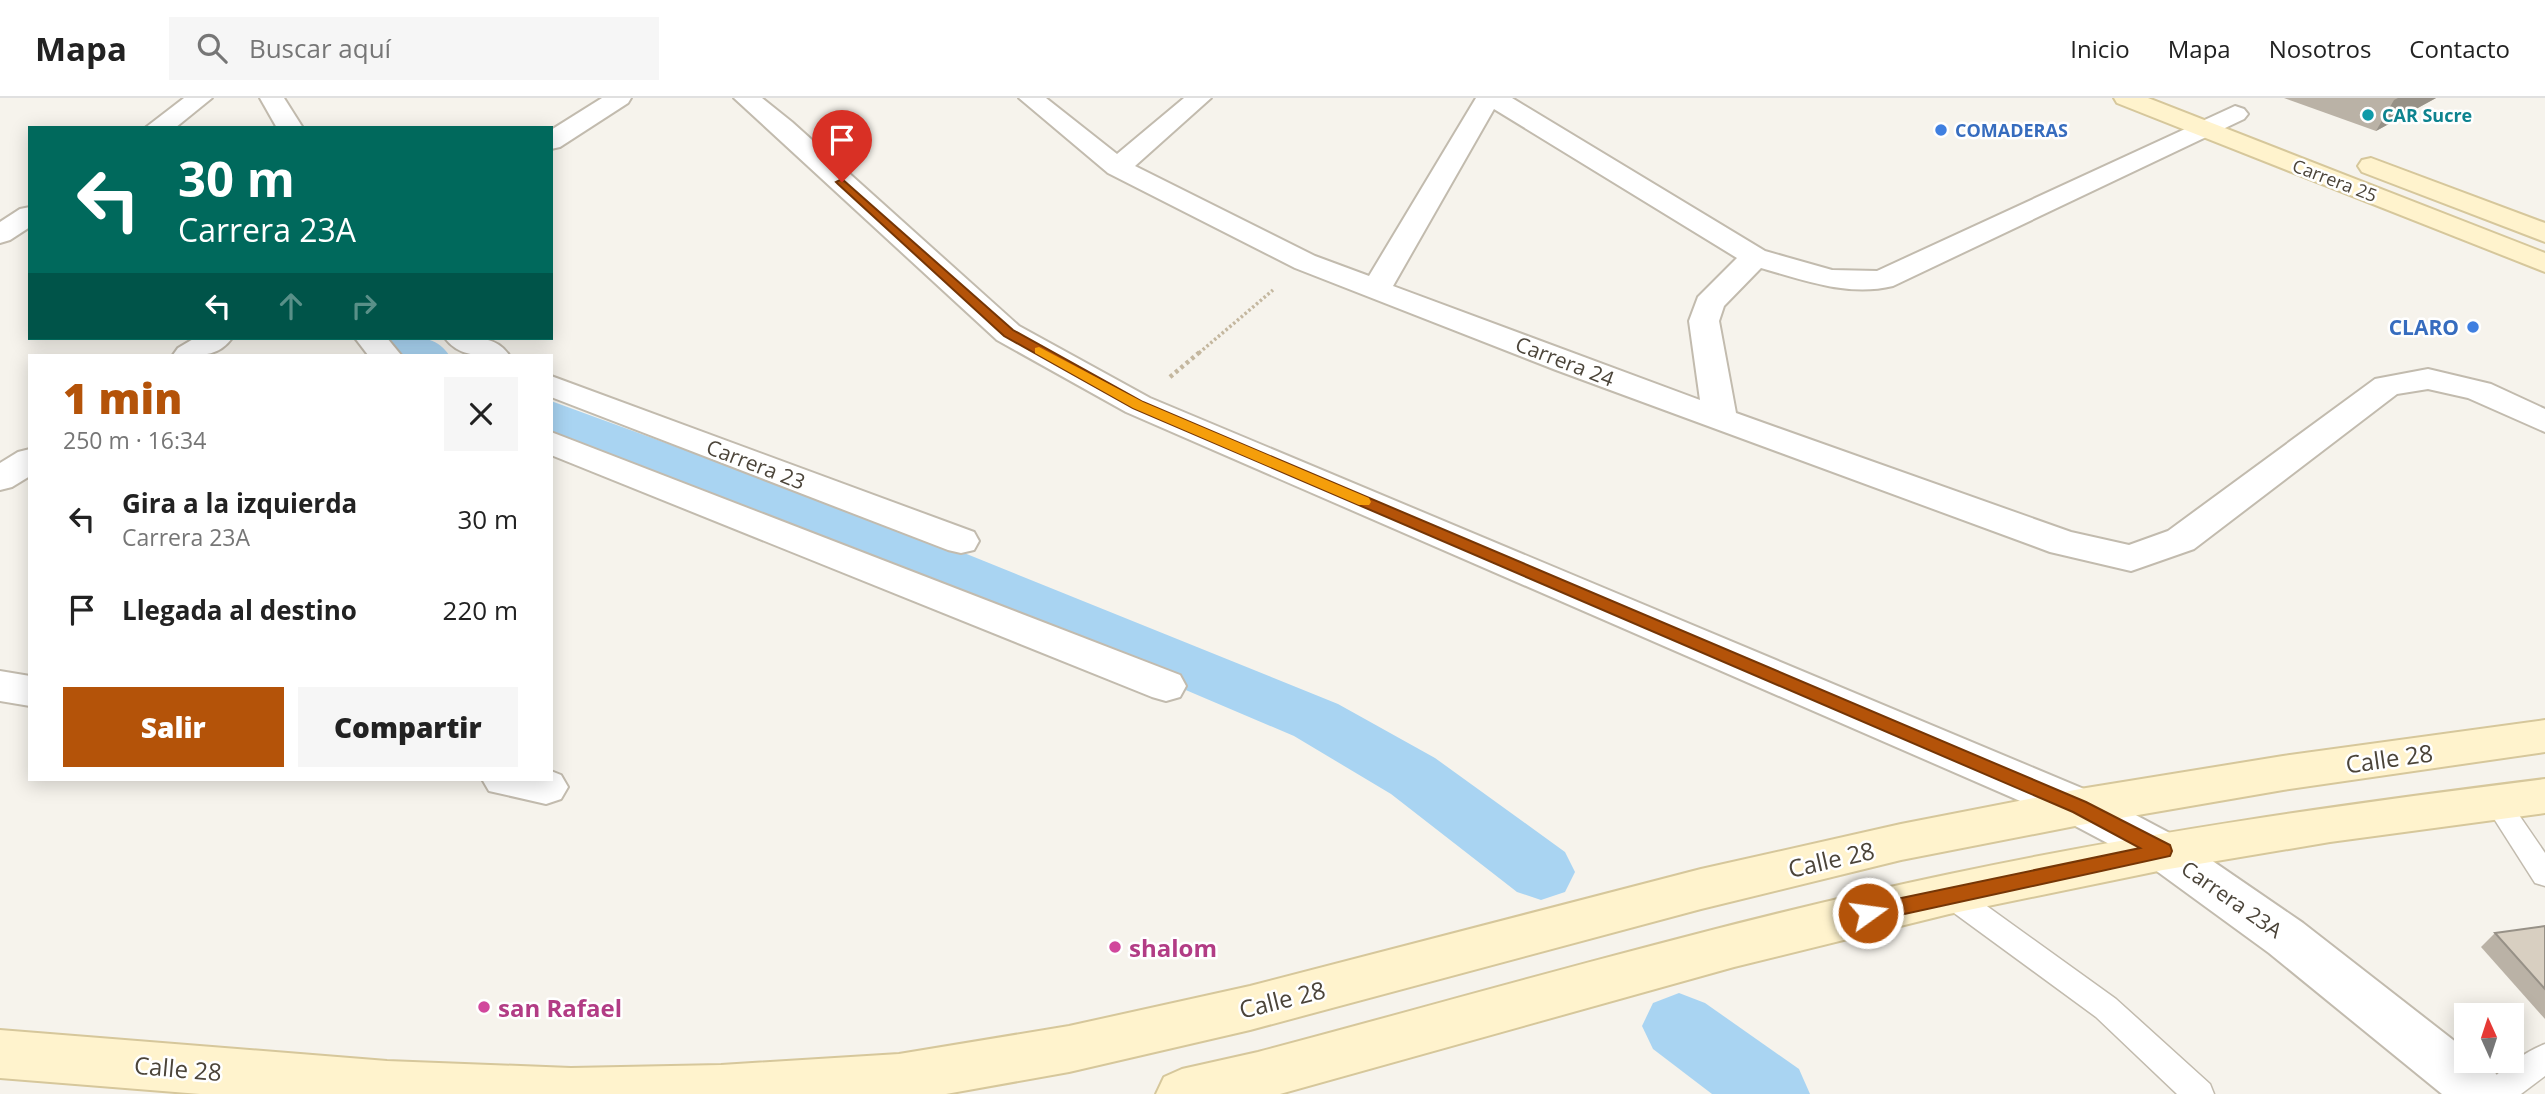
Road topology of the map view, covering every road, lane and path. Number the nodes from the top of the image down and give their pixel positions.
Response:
1 (200, 98) edge
2 (272, 98) edge
3 (620, 98) edge
4 (746, 98) edge
5 (1031, 98) edge
6 (1199, 98) edge
7 (1488, 98) edge
8 (1494, 98) edge
9 (2126, 98) edge
10 (2205, 116) junction
11 (2248, 119) dead end
12 (162, 126) edge
13 (289, 126) edge
14 (553, 140) edge
15 (2351, 158) dead end
16 (1117, 167) junction
17 (28, 216) edge
18 (2545, 233) edge
19 (0, 234) edge
20 (1755, 257) junction
21 (1305, 262) junction
22 (2545, 263) edge
23 (1377, 288) junction
24 (213, 340) edge
25 (373, 340) edge
26 (465, 340) edge
27 (191, 354) edge
28 (384, 354) edge
29 (491, 354) edge
30 (553, 387) edge
31 (1138, 405) junction
32 (1720, 418) junction
33 (2545, 422) edge
34 (553, 444) edge
35 (28, 461) edge
36 (0, 479) edge
37 (961, 541) dead end
38 (0, 686) edge
39 (1166, 686) dead end
40 (28, 691) edge
41 (2545, 736) edge
42 (514, 781) edge
43 (546, 787) dead end
44 (2545, 796) edge
45 (2497, 803) junction
46 (2080, 807) junction
47 (2163, 851) junction
48 (2545, 875) edge
49 (1949, 894) junction
50 (0, 1054) edge
51 (2545, 1058) edge
52 (1258, 1085) edge
53 (1182, 1094) edge
54 (2199, 1094) edge
55 (2482, 1094) edge
56 (2496, 1094) edge

1 - 12 street
2 - 13 street
3 - 14 street
4 - 31 street, Carrera 23A
5 - 16 street, Carrera 24
6 - 16 street
7 - 23 street
8 - 20 street
9 - 10 street, Carrera 25
10 - 11 street
10 - 20 street
10 - 22 street, Carrera 25
15 - 18 street, Carrera 25
16 - 21 street, Carrera 24
17 - 19 street
20 - 32 street
21 - 23 street, Carrera 24
21 - 31 path
23 - 32 street, Carrera 24
24 - 27 street
25 - 28 street
26 - 29 street
30 - 37 street, Carrera 23
31 - 46 street, Carrera 23A
32 - 33 street, Carrera 24
34 - 39 street
35 - 36 street
38 - 40 street
41 - 46 street, Calle 28
42 - 43 street
44 - 45 street
45 - 47 street
45 - 48 lane
46 - 47 street, Carrera 23A
46 - 50 street, Calle 28
47 - 49 street
47 - 55 street, Carrera 23A
49 - 52 street
49 - 54 lane
51 - 56 lane
52 - 53 street

